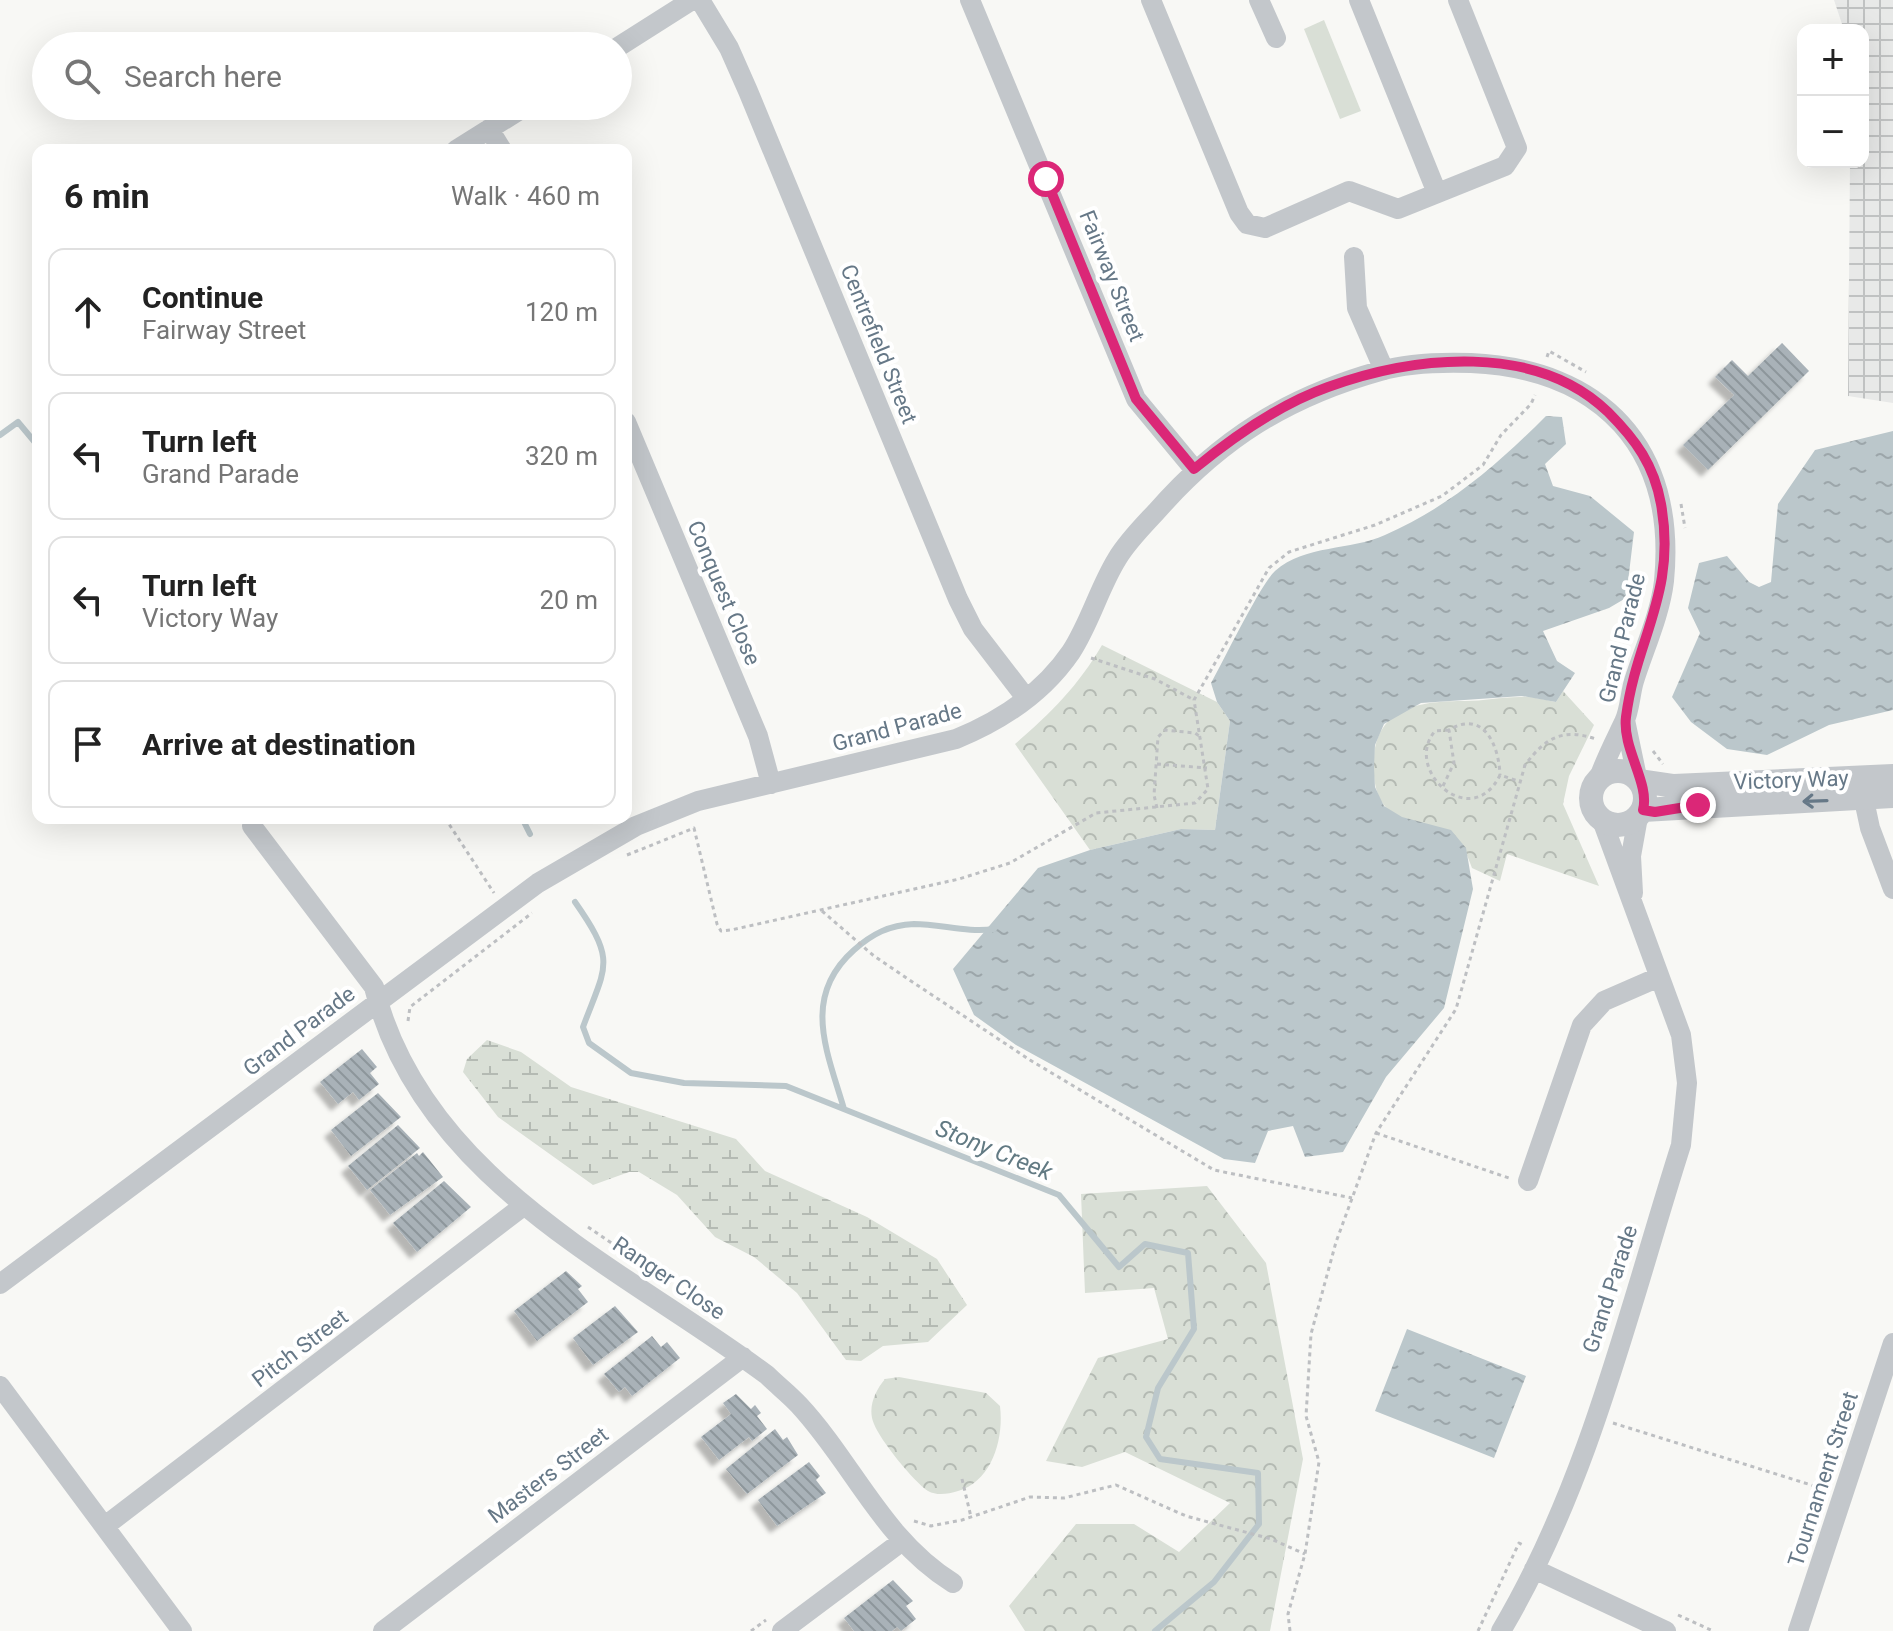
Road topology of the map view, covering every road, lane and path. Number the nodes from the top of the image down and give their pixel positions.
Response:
1 (692, 0) edge
2 (700, 0) edge
3 (970, 0) edge
4 (1151, 0) edge
5 (1259, 0) edge
6 (1359, 0) edge
7 (1458, 0) edge
8 (632, 38) edge
9 (1276, 38) dead end
10 (503, 120) edge
11 (489, 129) junction
12 (465, 144) edge
13 (498, 144) edge
14 (1437, 193) junction
15 (1354, 257) dead end
16 (1549, 351) dead end
17 (1384, 370) junction
18 (1594, 377) dead end
19 (1535, 394) dead end
20 (632, 436) edge
21 (1194, 469) junction
22 (1679, 495) dead end
23 (1685, 533) dead end
24 (1091, 658) dead end
25 (1026, 698) junction
26 (1194, 700) junction
27 (1625, 720) junction
28 (1449, 730) junction
29 (1202, 738) junction
30 (1596, 739) dead end
31 (1649, 746) dead end
32 (1157, 764) junction
33 (1207, 768) junction
34 (1673, 769) dead end
35 (1500, 775) junction
36 (1893, 776) edge
37 (1599, 778) junction
38 (1639, 779) junction
39 (1518, 781) junction
40 (771, 784) junction
41 (1443, 786) junction
42 (1861, 789) junction
43 (1893, 796) edge
44 (1157, 809) junction
45 (1640, 814) junction
46 (1602, 820) junction
47 (449, 824) edge
48 (252, 826) dead end
49 (621, 859) dead end
50 (1893, 889) edge
51 (494, 893) dead end
52 (1633, 905) junction
53 (535, 910) dead end
54 (821, 910) junction
55 (1659, 977) junction
56 (378, 1001) junction
57 (407, 1025) dead end
58 (1376, 1133) junction
59 (1528, 1181) joint
60 (1352, 1198) junction
61 (522, 1207) junction
62 (582, 1223) dead end
63 (0, 1284) edge
64 (679, 1289) dead end
65 (1893, 1343) edge
66 (743, 1357) junction
67 (0, 1386) edge
68 (1595, 1417) junction
69 (962, 1479) dead end
70 (1843, 1495) junction
71 (907, 1515) dead end
72 (971, 1517) junction
73 (105, 1526) junction
74 (901, 1542) junction
75 (1519, 1543) dead end
76 (1305, 1554) junction
77 (1534, 1569) junction
78 (953, 1583) dead end
79 (182, 1631) edge
80 (383, 1631) edge
81 (782, 1631) edge
82 (1290, 1631) edge
83 (1478, 1631) edge
84 (1501, 1631) edge
85 (1666, 1631) edge
86 (1798, 1631) edge

1 - 8 street
2 - 25 street, Centrefield Street
3 - 21 street, Fairway Street
4 - 14 street
5 - 9 street
6 - 14 street
7 - 14 street
10 - 11 street
11 - 12 street
11 - 13 street
15 - 17 street
16 - 18 path
17 - 21 street, Grand Parade
17 - 27 street, Grand Parade
19 - 26 path
20 - 40 street, Conquest Close
21 - 25 street, Grand Parade
22 - 23 path
24 - 26 path
25 - 40 street, Grand Parade
26 - 29 path
27 - 37 street, Grand Parade
27 - 38 street, Grand Parade
28 - 35 path
28 - 41 path
28 - 41 path
29 - 32 path
29 - 33 path
30 - 39 path
31 - 34 path
32 - 33 path
32 - 44 path
33 - 44 path
35 - 39 path
35 - 41 path
36 - 42 street, Victory Way
37 - 38 street
37 - 46 street
38 - 42 street, Victory Way
38 - 45 street
39 - 58 path
40 - 56 street, Grand Parade
42 - 43 street, Victory Way
42 -> 45 street, Victory Way
42 - 50 street
44 - 54 path
45 - 46 street
45 - 52 street, Grand Parade
46 - 52 street, Grand Parade
47 - 51 path
48 - 56 street, Ranger Close
49 - 54 path
52 - 55 street, Grand Parade
53 - 57 path
54 - 60 path
55 - 59 street
55 - 68 street, Grand Parade
56 - 61 street, Ranger Close
56 - 63 street, Grand Parade
58 - 59 path
58 - 60 path
60 - 76 path
61 - 66 street, Ranger Close
61 - 73 street, Pitch Street
62 - 64 path
65 - 70 street, Tournament Street
66 - 74 street, Ranger Close
66 - 80 street, Masters Street
67 - 73 street
68 - 70 path
68 - 77 street, Grand Parade
69 - 72 path
70 - 86 street, Tournament Street
71 - 72 path
72 - 76 path
73 - 79 street
74 - 78 street, Ranger Close
74 - 81 street
75 - 83 path
76 - 82 path
77 - 84 street, Grand Parade
77 - 85 street

